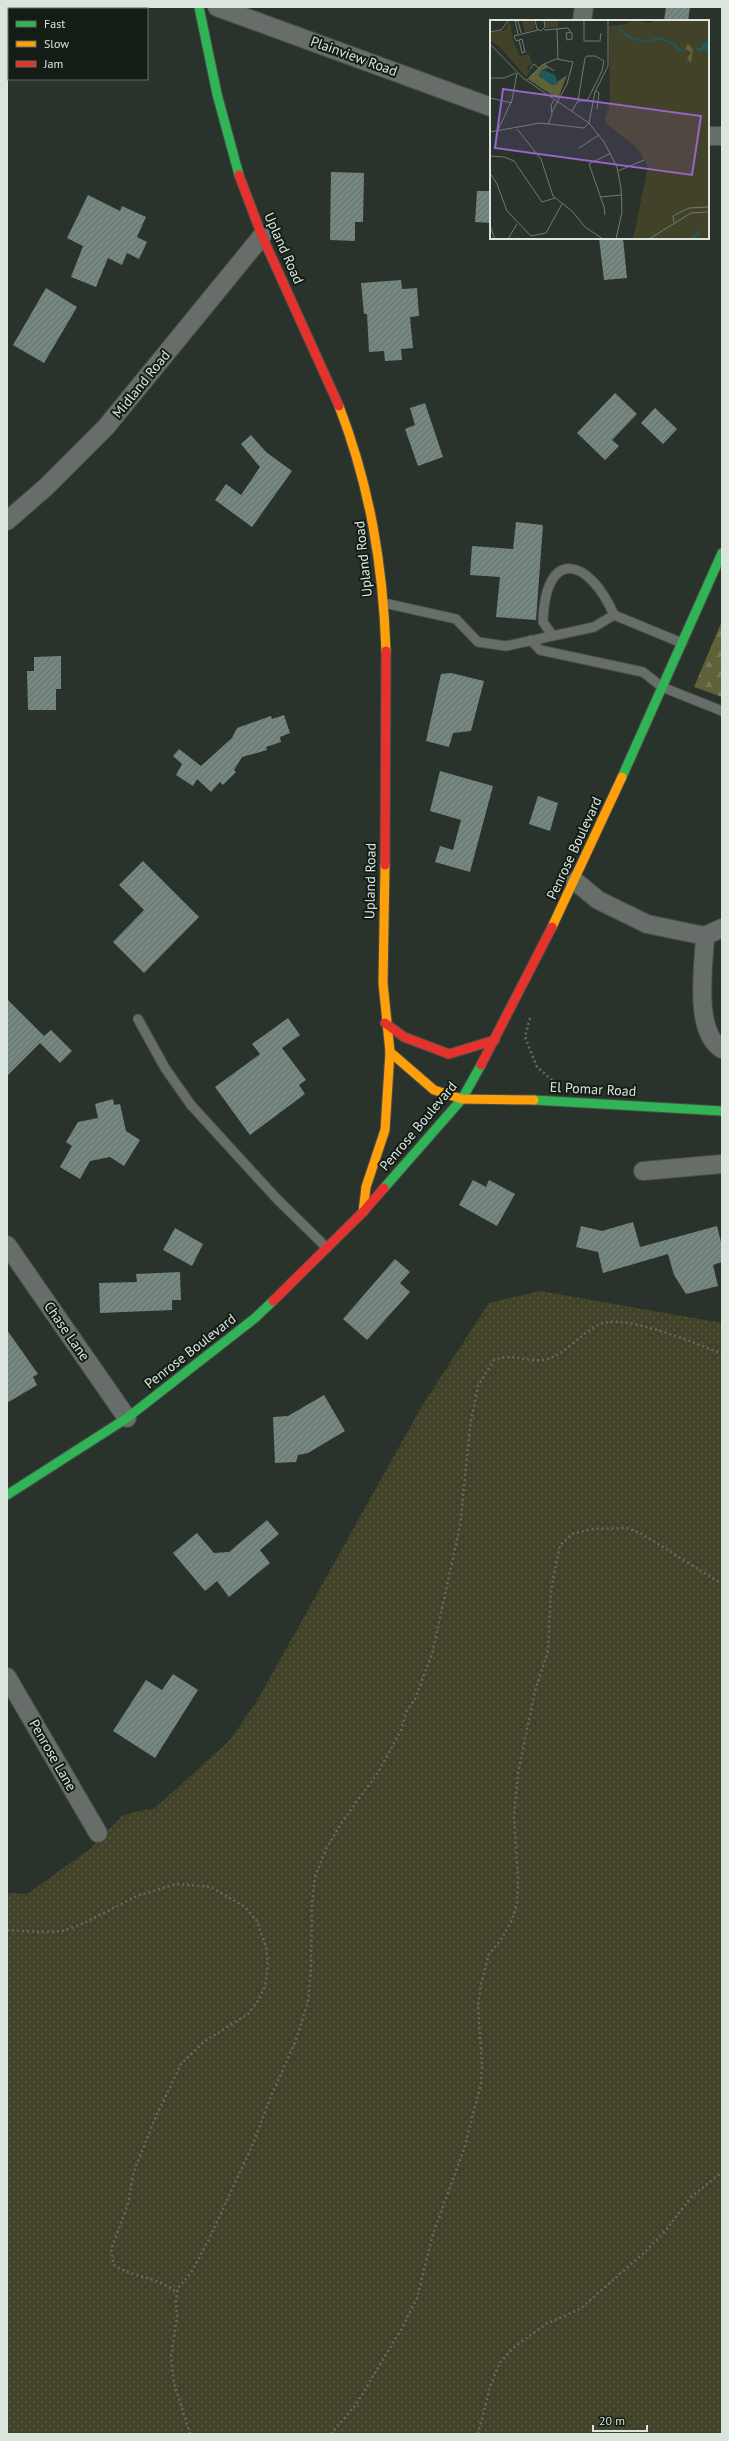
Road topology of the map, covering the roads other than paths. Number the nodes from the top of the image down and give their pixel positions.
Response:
1 (199, 7) edge
2 (217, 7) edge
3 (584, 7) edge
4 (582, 20) edge
5 (490, 107) edge
6 (709, 136) edge
7 (722, 136) edge
8 (262, 236) junction
9 (7, 521) edge
10 (722, 553) edge
11 (382, 603) junction
12 (614, 615) junction
13 (552, 635) junction
14 (531, 640) junction
15 (682, 643) junction
16 (662, 687) junction
17 (722, 710) edge
18 (575, 881) junction
19 (722, 928) edge
20 (705, 936) junction
21 (138, 1019) dead end
22 (385, 1023) junction
23 (495, 1040) junction
24 (722, 1048) edge
25 (390, 1052) junction
26 (462, 1099) junction
27 (722, 1111) edge
28 (722, 1164) edge
29 (643, 1171) dead end
30 (363, 1212) junction
31 (7, 1245) edge
32 (327, 1249) junction
33 (127, 1418) junction
34 (7, 1495) edge
35 (7, 1677) edge
36 (98, 1833) dead end

1 - 8 street, Upland Road
2 - 5 street, Plainview Road
3 - 4 street
6 - 7 street
8 - 9 street, Midland Road
8 - 11 street, Upland Road
10 - 15 street, Penrose Boulevard
11 - 14 lane
11 - 22 street, Upland Road
12 - 13 lane
12 - 13 lane
12 - 15 lane
13 - 14 lane
14 - 16 lane
15 - 16 street, Penrose Boulevard
16 - 17 lane
16 - 18 street, Penrose Boulevard
18 - 20 street
18 - 23 street, Penrose Boulevard
19 - 20 street
20 - 24 street
21 - 32 lane
22 - 23 street
22 - 25 street, Upland Road
23 - 26 street, Penrose Boulevard
25 - 26 street
25 - 30 street, Upland Road
26 - 27 street, El Pomar Road
26 - 30 street, Penrose Boulevard
28 - 29 street
30 - 32 street, Penrose Boulevard
31 - 33 street, Chase Lane
32 - 33 street, Penrose Boulevard
33 - 34 street, Penrose Boulevard
35 - 36 street, Penrose Lane

